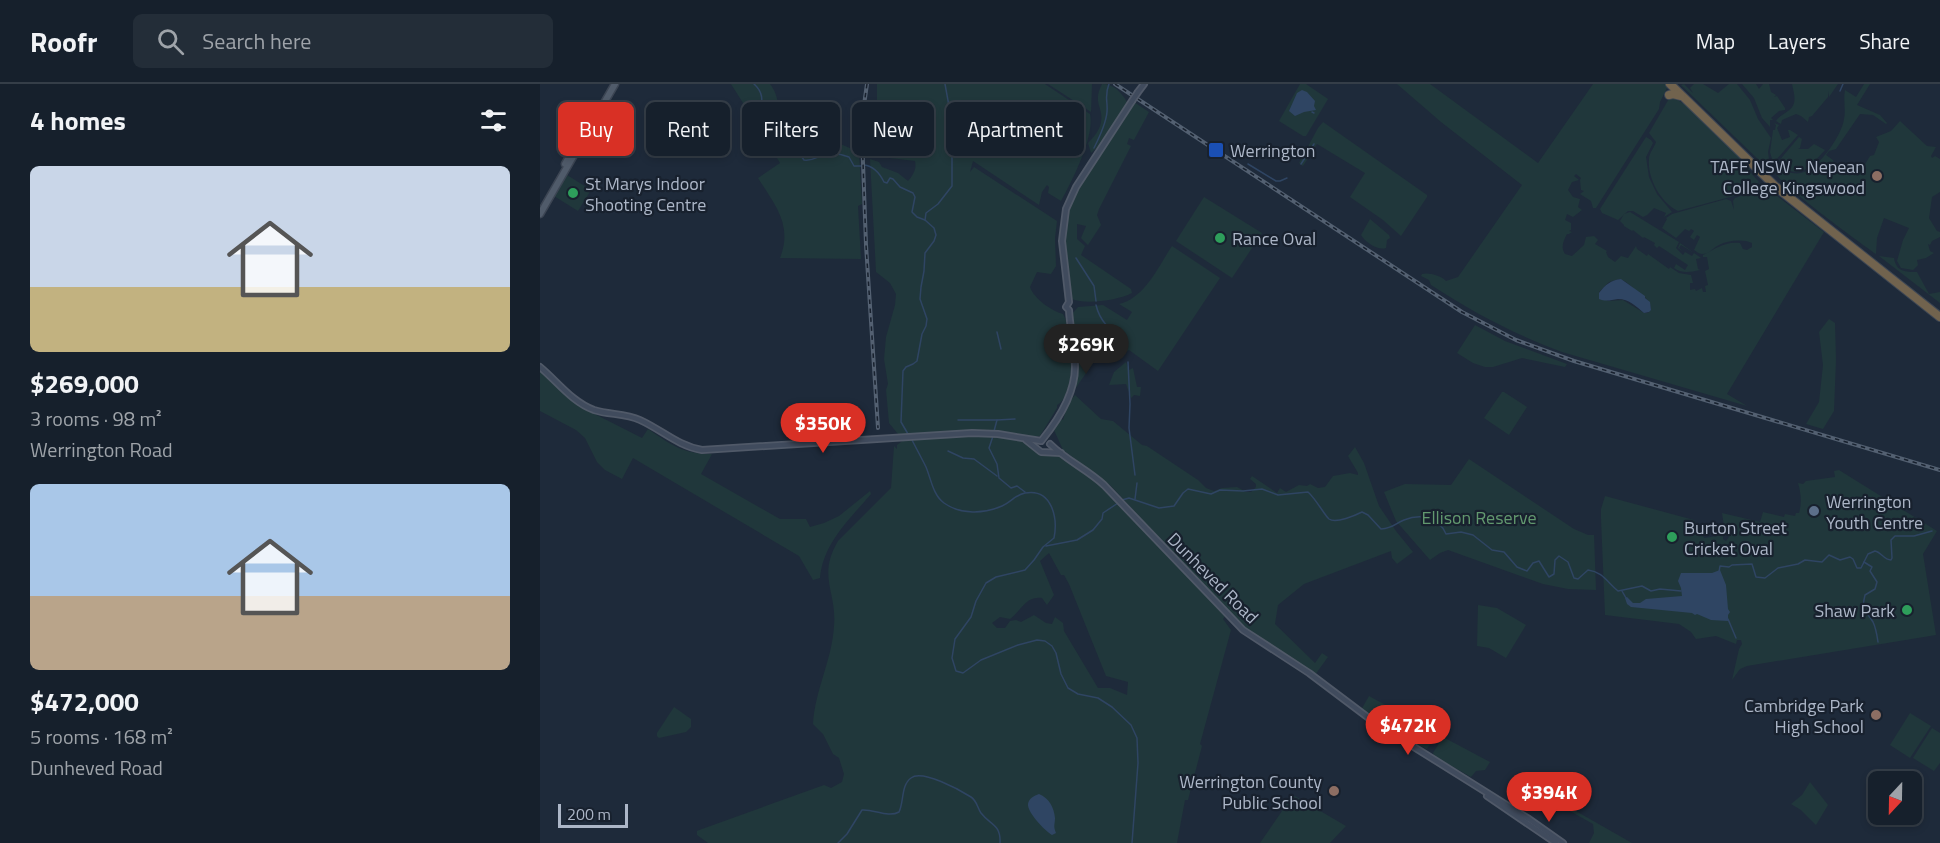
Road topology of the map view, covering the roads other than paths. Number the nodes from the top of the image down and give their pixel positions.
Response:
1 (613, 84) edge
2 (1144, 84) edge
3 (1670, 84) edge
4 (1678, 84) edge
5 (1669, 95) dead end
6 (1681, 95) junction
7 (602, 102) edge
8 (603, 102) edge
9 (570, 156) edge
10 (570, 156) edge
11 (574, 156) edge
12 (568, 159) junction
13 (540, 206) edge
14 (540, 214) edge
15 (1879, 267) junction
16 (1940, 310) edge
17 (1940, 316) edge
18 (540, 367) edge
19 (1051, 430) junction
20 (1025, 440) junction
21 (1042, 440) junction
22 (1050, 443) junction
23 (1039, 451) junction
24 (1045, 453) junction
25 (1060, 453) junction
26 (1357, 711) junction
27 (1397, 738) junction
28 (1500, 804) junction
29 (1556, 843) edge
30 (1565, 843) edge

1 - 7 main road
1 - 8 main road
2 - 19 main road, bridge
3 - 6 highway
4 - 6 highway
5 - 6 highway
6 - 15 highway
9 - 12 main road
10 - 12 main road
11 - 14 main road
12 - 13 main road
15 - 16 highway
15 - 17 highway
18 - 20 main road
19 - 21 main road
19 - 22 main road
20 - 21 main road
20 - 23 main road
21 - 22 main road
21 - 23 main road
22 - 24 main road
22 - 25 main road, Dunheved Road
23 - 24 main road
24 - 25 main road
25 - 26 main road, Dunheved Road
26 - 27 main road, Dunheved Road
26 - 27 main road, Dunheved Road
27 - 28 main road, Dunheved Road
28 - 29 main road, Dunheved Road
28 - 30 main road, Dunheved Road

